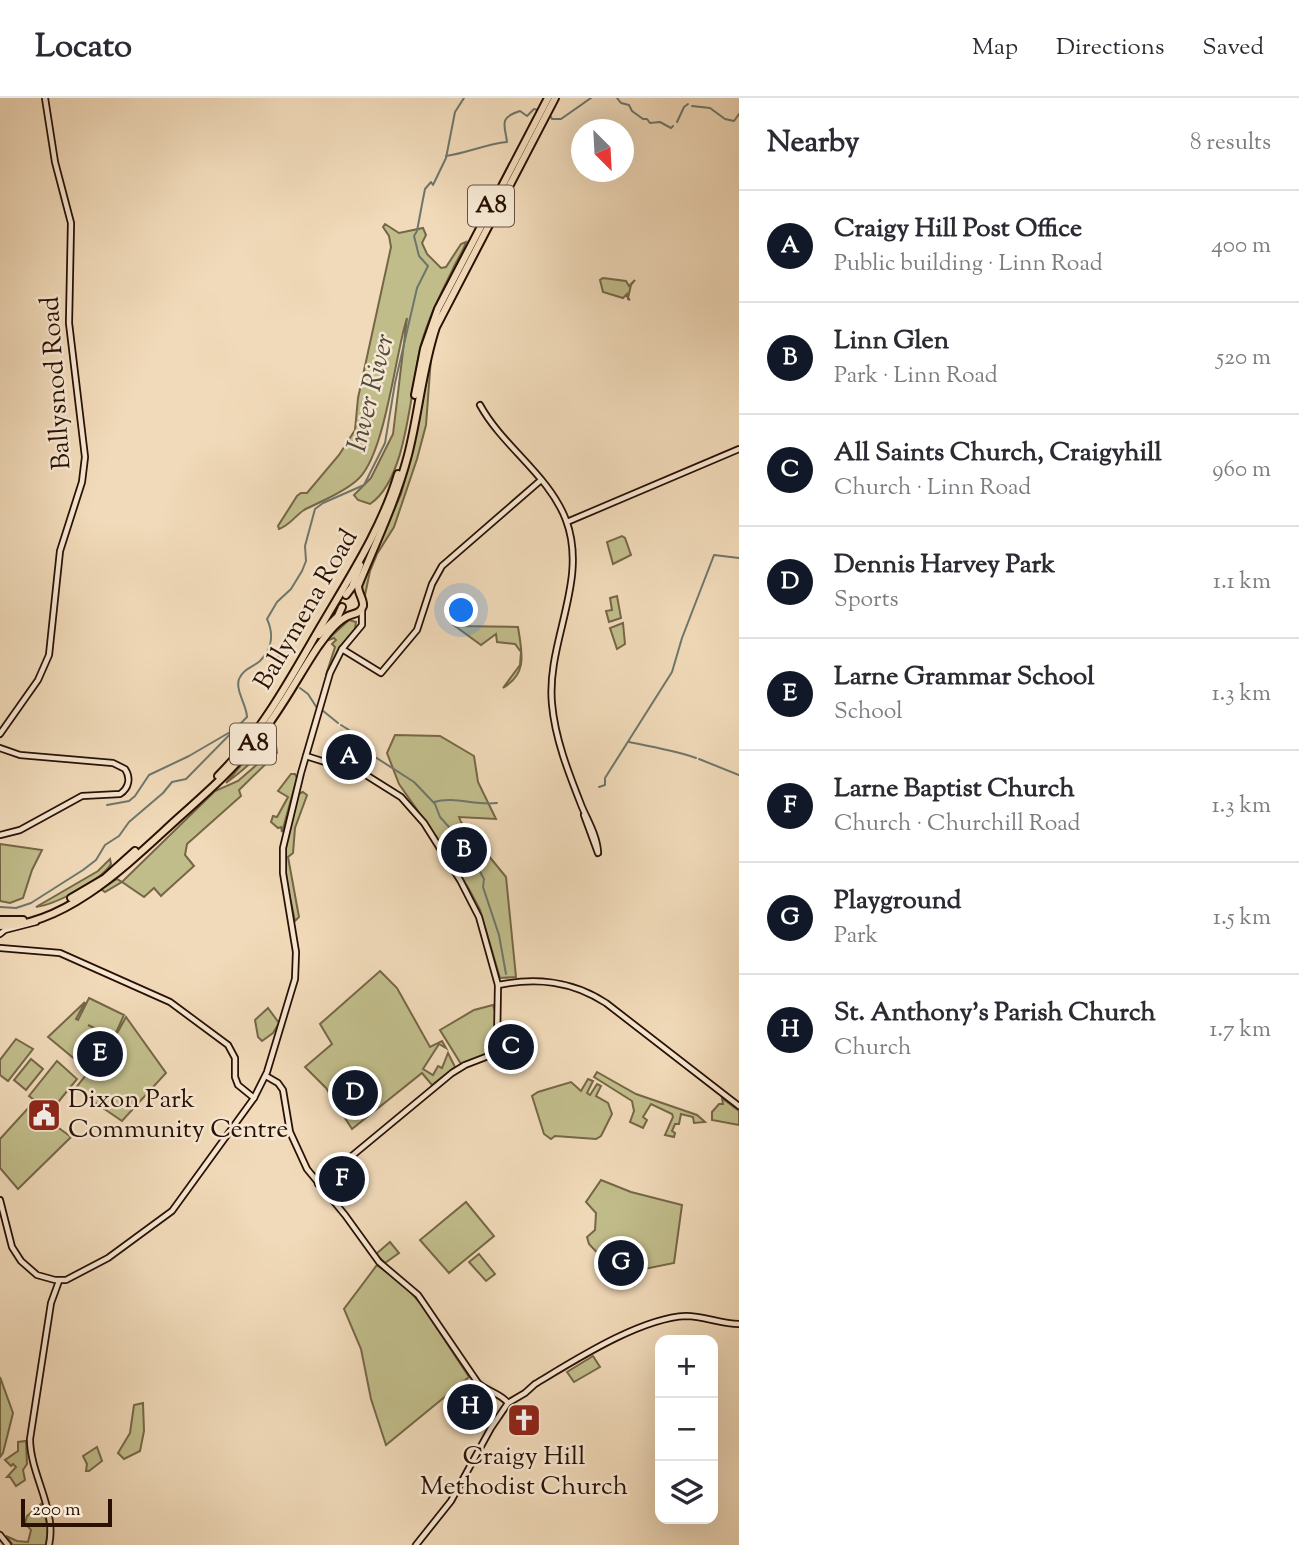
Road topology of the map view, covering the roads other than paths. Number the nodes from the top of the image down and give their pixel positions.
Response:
1 (45, 98) edge
2 (548, 98) edge
3 (555, 98) edge
4 (439, 313) junction
5 (480, 405) dead end
6 (739, 449) edge
7 (541, 480) junction
8 (567, 522) junction
9 (377, 527) junction
10 (346, 594) junction
11 (359, 595) junction
12 (342, 607) junction
13 (362, 608) junction
14 (352, 614) junction
15 (359, 630) junction
16 (342, 649) junction
17 (300, 663) junction
18 (0, 734) edge
19 (0, 748) edge
20 (306, 756) junction
21 (0, 835) edge
22 (598, 852) dead end
23 (55, 911) junction
24 (1, 922) edge
25 (0, 934) edge
26 (0, 948) edge
27 (498, 985) junction
28 (266, 1076) junction
29 (274, 1080) junction
30 (262, 1083) junction
31 (254, 1098) junction
32 (739, 1106) edge
33 (318, 1184) junction
34 (0, 1200) edge
35 (60, 1281) junction
36 (739, 1324) edge
37 (508, 1403) junction
38 (0, 1535) edge
39 (8, 1545) edge
40 (49, 1545) edge
41 (416, 1545) edge

1 - 18 street, Ballysnod Road
2 - 4 highway, A8
3 - 4 highway, A8
4 - 9 highway, Ballymena Road / A8
4 - 11 highway, Ballymena Road / A8
5 - 7 street
6 - 8 street
7 - 8 street
7 - 16 street
8 - 22 street
9 - 10 highway, A8
9 - 17 highway, Ballymena Road / A8
10 - 11 highway
10 - 12 highway, A8
11 - 13 highway, A8
12 - 14 highway
12 - 17 highway, A8
13 - 14 highway, A8
13 - 15 street
14 - 15 street
14 - 23 highway, Ballymena Road / A8
15 - 16 street
16 - 20 street
17 - 24 highway, Ballymena Road / A8
19 - 21 street
20 - 27 street
20 - 28 street
23 - 24 highway, A8
23 - 25 street
26 - 31 street
27 - 32 street
27 - 33 street
28 - 29 street
28 - 30 street
29 - 30 street
29 - 33 street
30 - 31 street
31 - 35 street
33 - 37 street
34 - 35 street
35 - 40 street
36 - 37 street
37 - 41 street
38 - 39 street

